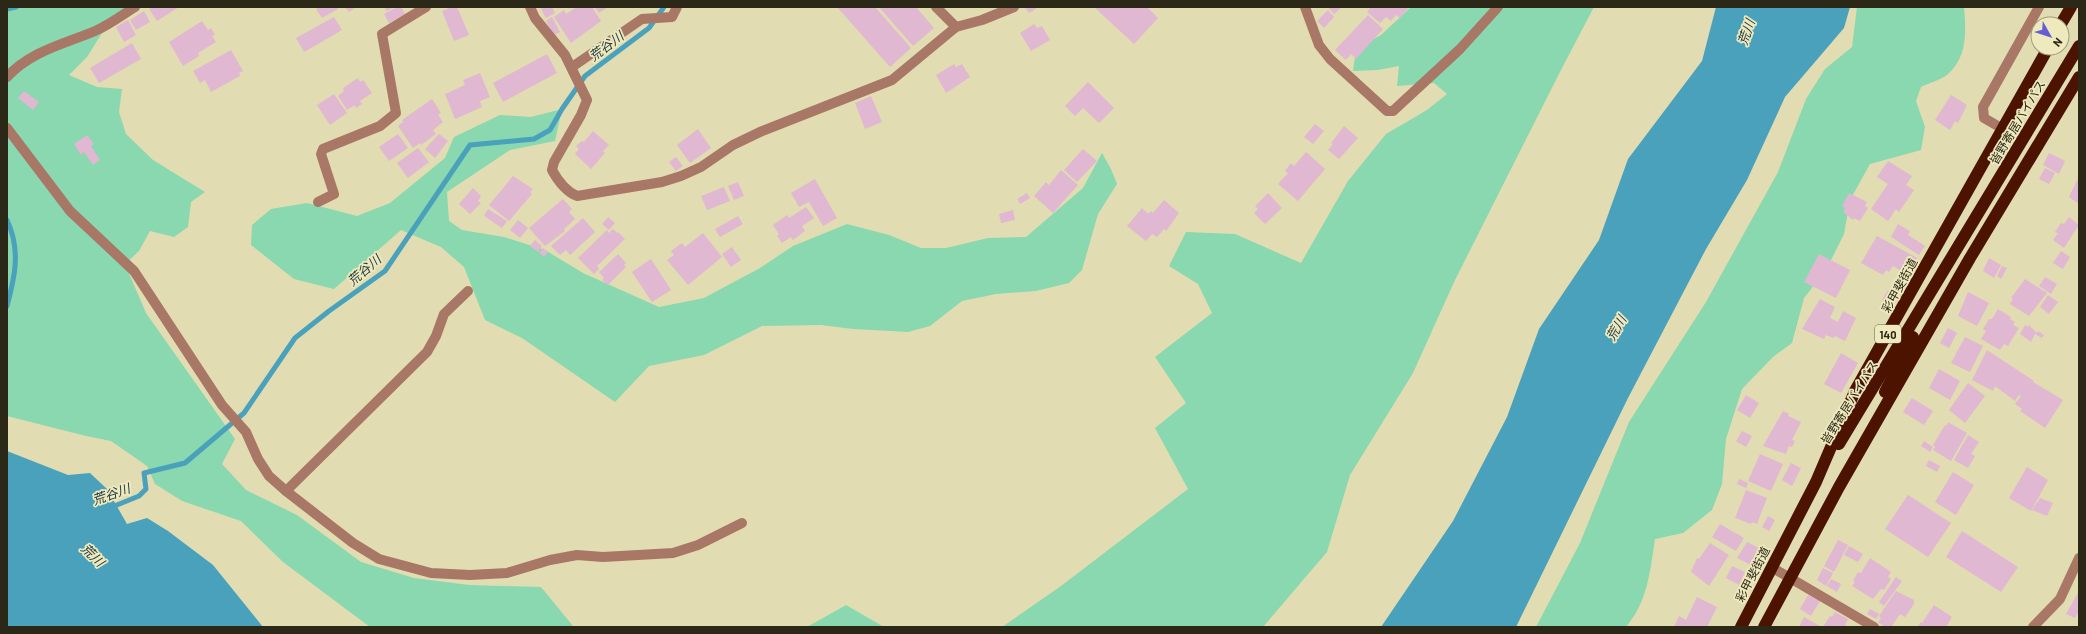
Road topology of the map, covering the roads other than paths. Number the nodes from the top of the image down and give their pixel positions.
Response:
1 (135, 7) edge
2 (426, 7) edge
3 (530, 7) edge
4 (677, 7) edge
5 (936, 7) edge
6 (1014, 7) edge
7 (1305, 7) edge
8 (1498, 7) edge
9 (2039, 7) edge
10 (2071, 7) edge
11 (2066, 16) edge
12 (956, 27) junction
13 (2079, 46) edge
14 (2044, 56) edge
15 (572, 67) junction
16 (7, 77) edge
17 (2079, 77) edge
18 (7, 128) edge
19 (2003, 129) junction
20 (318, 202) dead end
21 (1955, 254) junction
22 (468, 292) dead end
23 (1816, 482) junction
24 (1838, 487) junction
25 (286, 492) junction
26 (742, 523) dead end
27 (2079, 558) edge
28 (1771, 567) junction
29 (1789, 577) junction
30 (1741, 627) edge
31 (1764, 627) edge
32 (1874, 627) edge
33 (2033, 627) edge

1 - 16 street
2 - 20 street
3 - 15 street
4 - 15 street
5 - 12 street
6 - 12 street
7 - 8 street
9 - 19 street
10 - 11 highway
12 - 15 street
13 - 21 highway, 皆野寄居バイパス / 140
14 - 19 highway, 彩甲斐街道 / 140
17 - 24 highway, 140
18 - 25 street
19 - 23 highway, 彩甲斐街道 / 140
21 - 23 highway, 皆野寄居バイパス / 140
21 - 24 highway, 皆野寄居バイパス / 140
22 - 25 street
23 - 28 highway, 彩甲斐街道 / 140
24 - 29 highway, 140
25 - 26 street
27 - 33 street
28 - 29 street
28 - 30 highway, 彩甲斐街道 / 140
29 - 31 highway, 140
29 - 32 street

